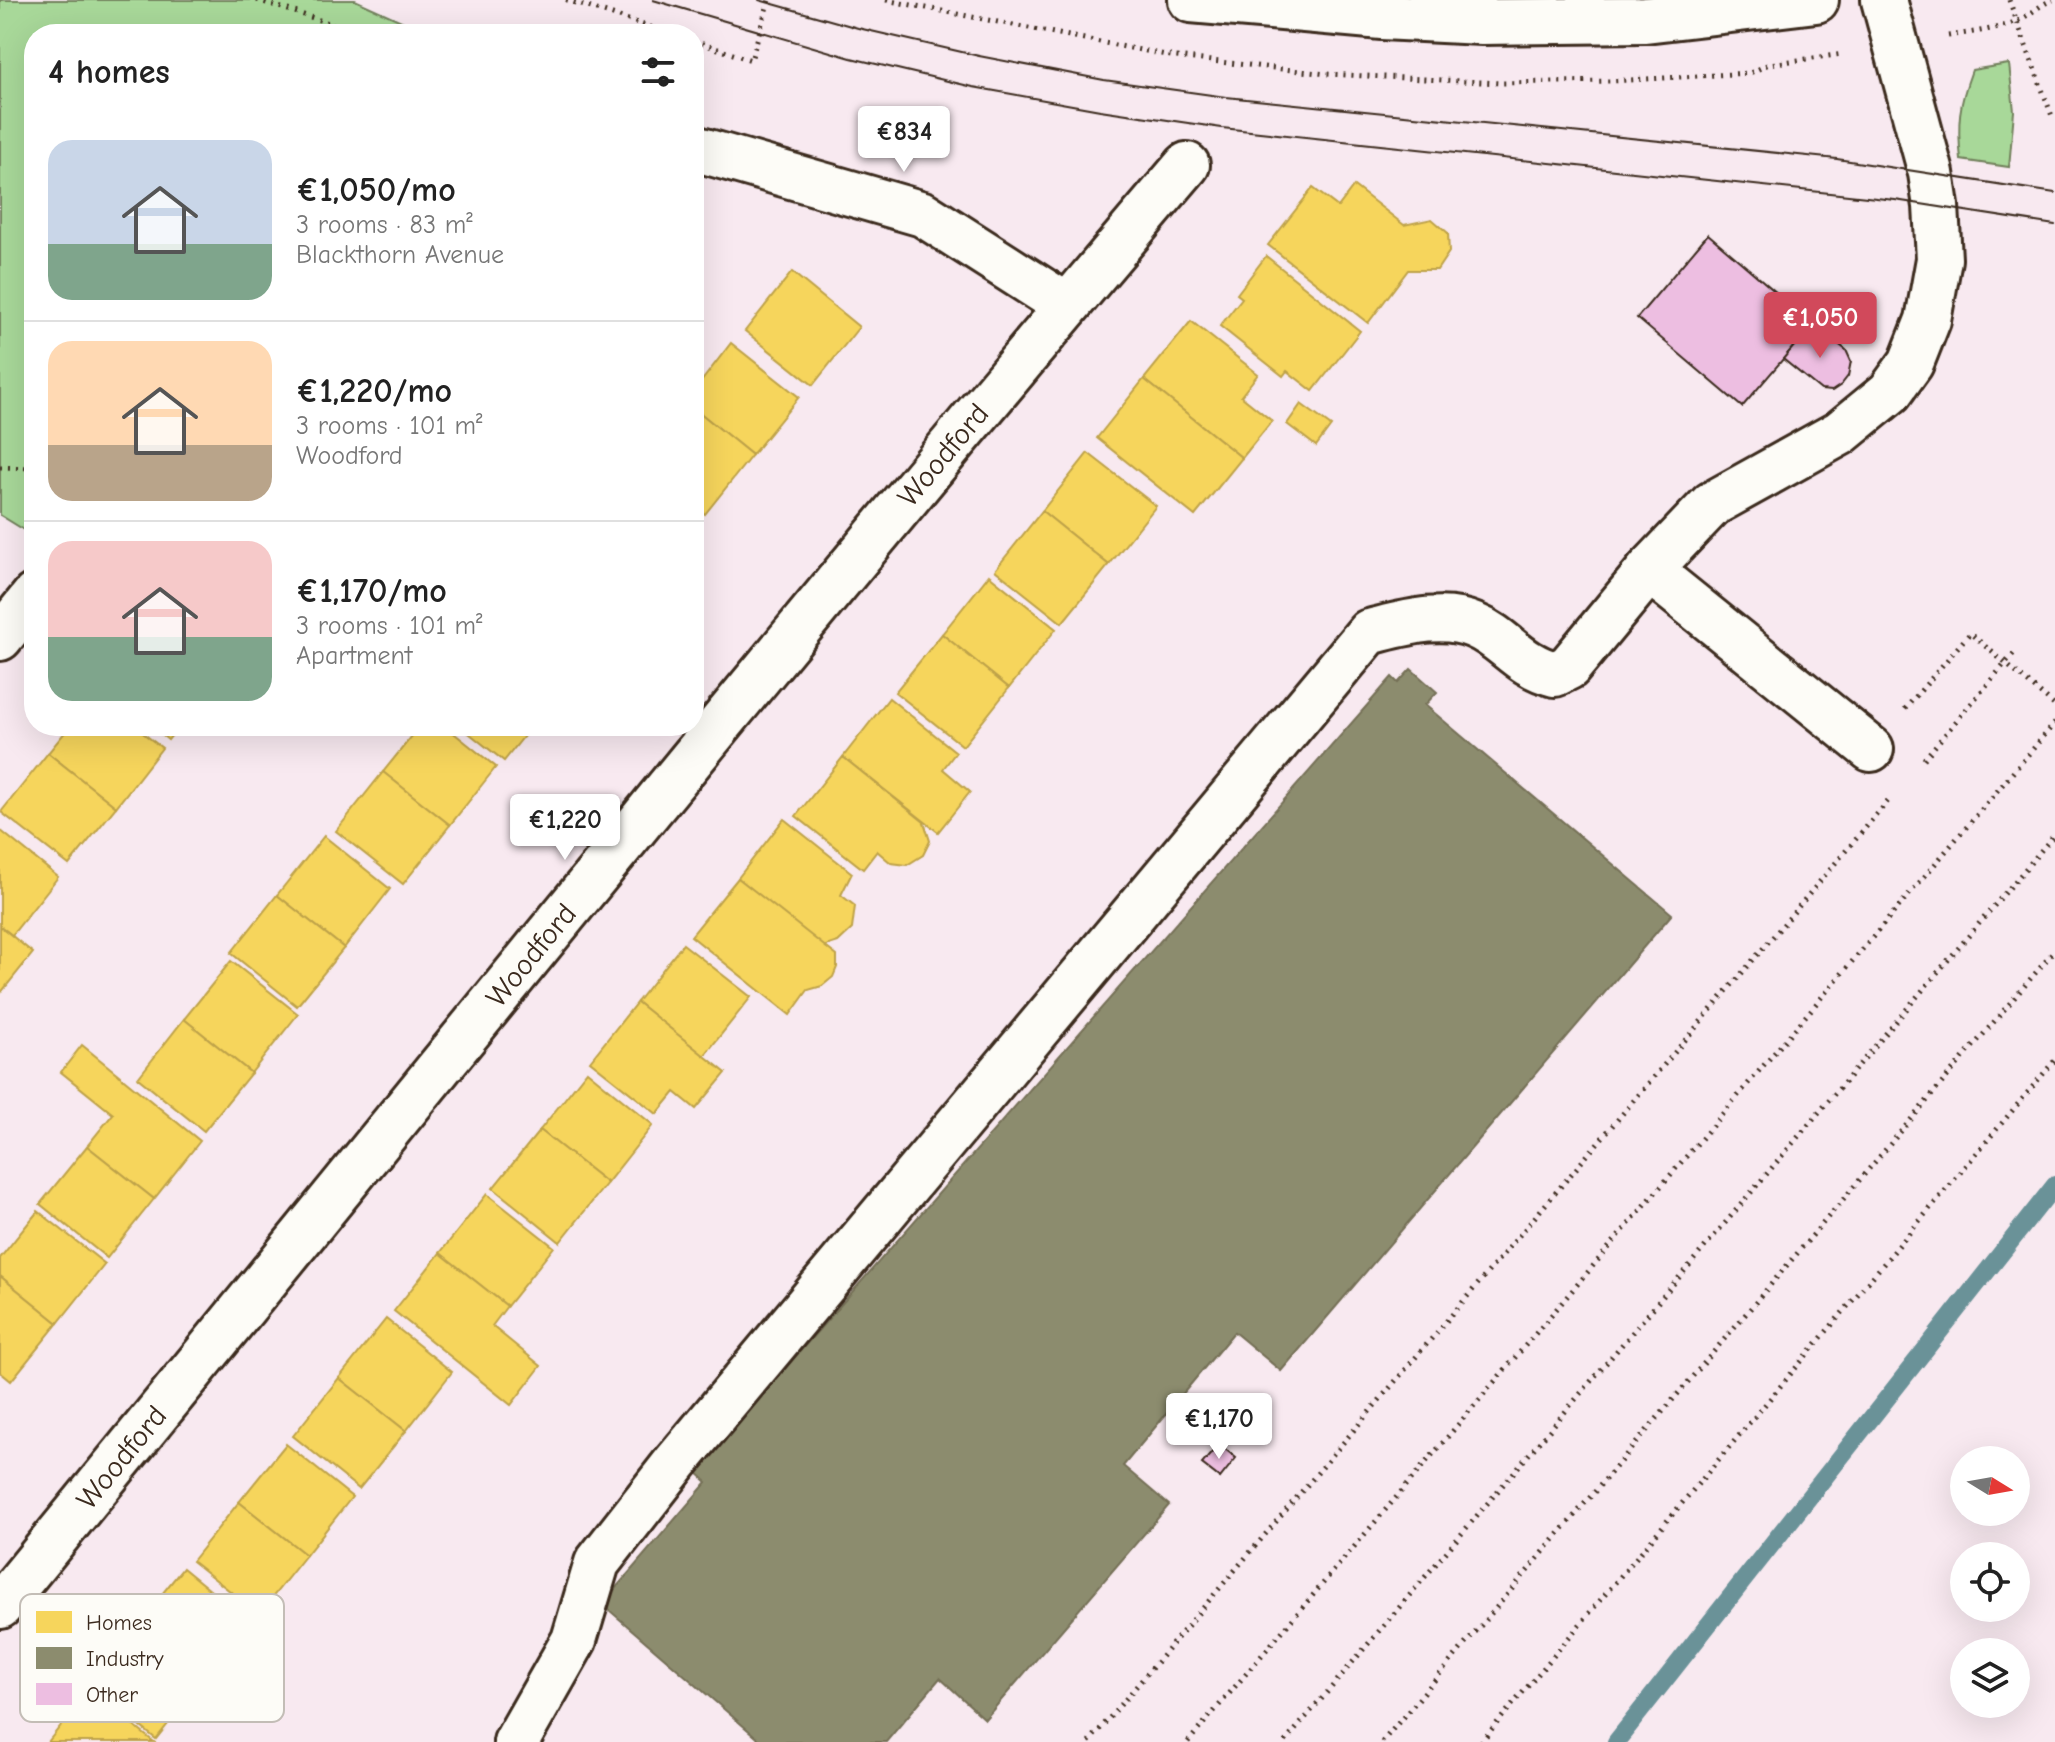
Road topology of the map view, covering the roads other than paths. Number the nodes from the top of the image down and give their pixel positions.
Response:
1 (1191, 0) edge
2 (1816, 0) edge
3 (1884, 0) edge
4 (704, 151) edge
5 (1187, 165) dead end
6 (1067, 306) junction
7 (1649, 570) junction
8 (24, 608) edge
9 (0, 638) edge
10 (1871, 749) road end
11 (0, 1606) edge
12 (516, 1742) edge

1 - 2 street
3 - 7 street
4 - 6 street
5 - 6 street, Woodford
6 - 11 street, Woodford
7 - 10 street
7 - 12 street
8 - 9 street

